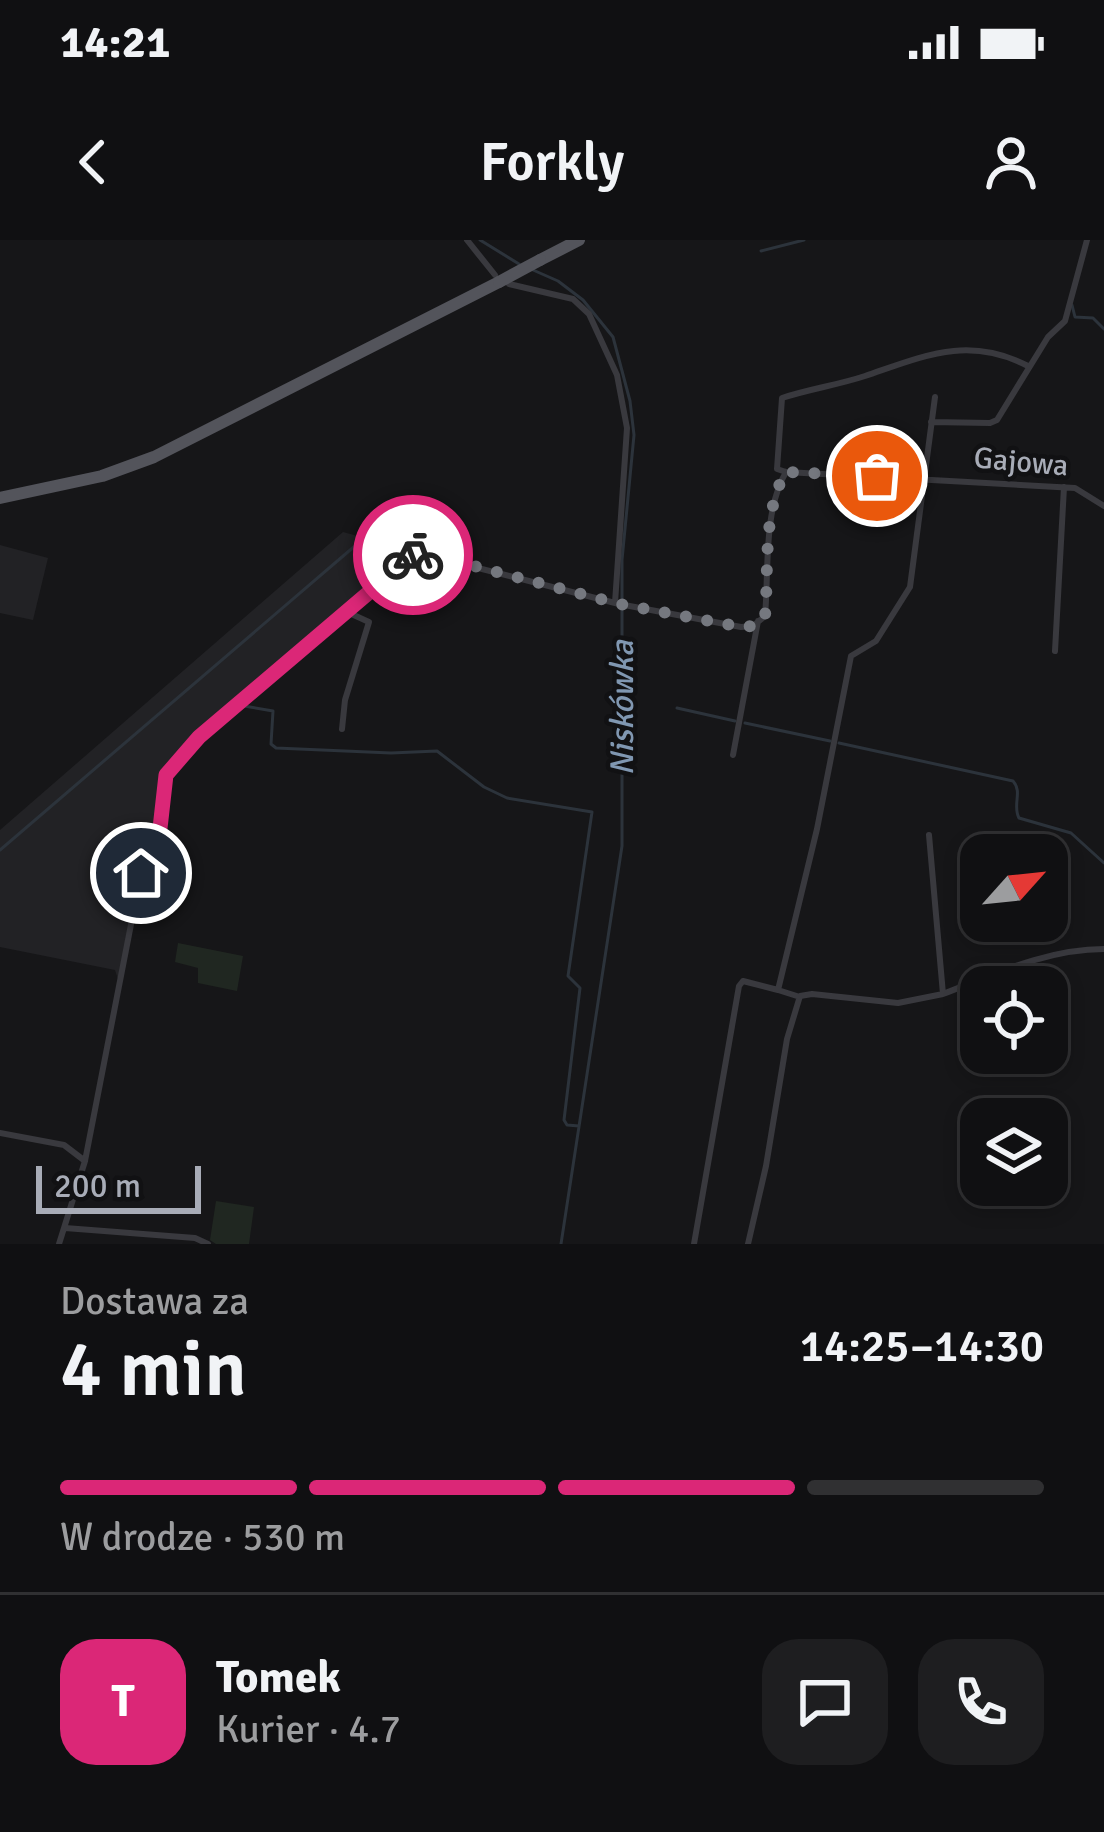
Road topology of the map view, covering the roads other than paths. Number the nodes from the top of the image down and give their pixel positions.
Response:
1 (467, 240) edge
2 (579, 240) edge
3 (1087, 240) edge
4 (501, 280) junction
5 (1028, 366) junction
6 (935, 397) dead end
7 (931, 422) junction
8 (786, 472) junction
9 (923, 478) junction
10 (1064, 487) junction
11 (0, 498) edge
12 (1104, 506) edge
13 (617, 604) junction
14 (345, 611) junction
15 (758, 622) junction
16 (1055, 652) dead end
17 (342, 729) dead end
18 (733, 755) dead end
19 (929, 835) dead end
20 (1104, 950) edge
21 (778, 991) junction
22 (943, 994) junction
23 (800, 997) junction
24 (0, 1133) edge
25 (85, 1160) junction
26 (65, 1228) junction
27 (59, 1244) edge
28 (208, 1244) edge
29 (694, 1244) edge
30 (748, 1244) edge

1 - 4 street
2 - 4 main road, bridge
3 - 5 street
4 - 11 main road
4 - 13 street
5 - 7 street
5 - 8 street
6 - 7 street
7 - 9 street
8 - 9 street, Gajowa
8 - 15 street
9 - 10 street, Gajowa
9 - 21 street
10 - 12 street, Gajowa
10 - 16 street
13 - 14 street
13 - 15 street
14 - 17 street
14 - 25 street
15 - 18 street
19 - 22 street
20 - 22 street
21 - 23 street
21 - 29 street
22 - 23 street
23 - 30 street
24 - 25 street
25 - 26 street
26 - 27 street
26 - 28 street

